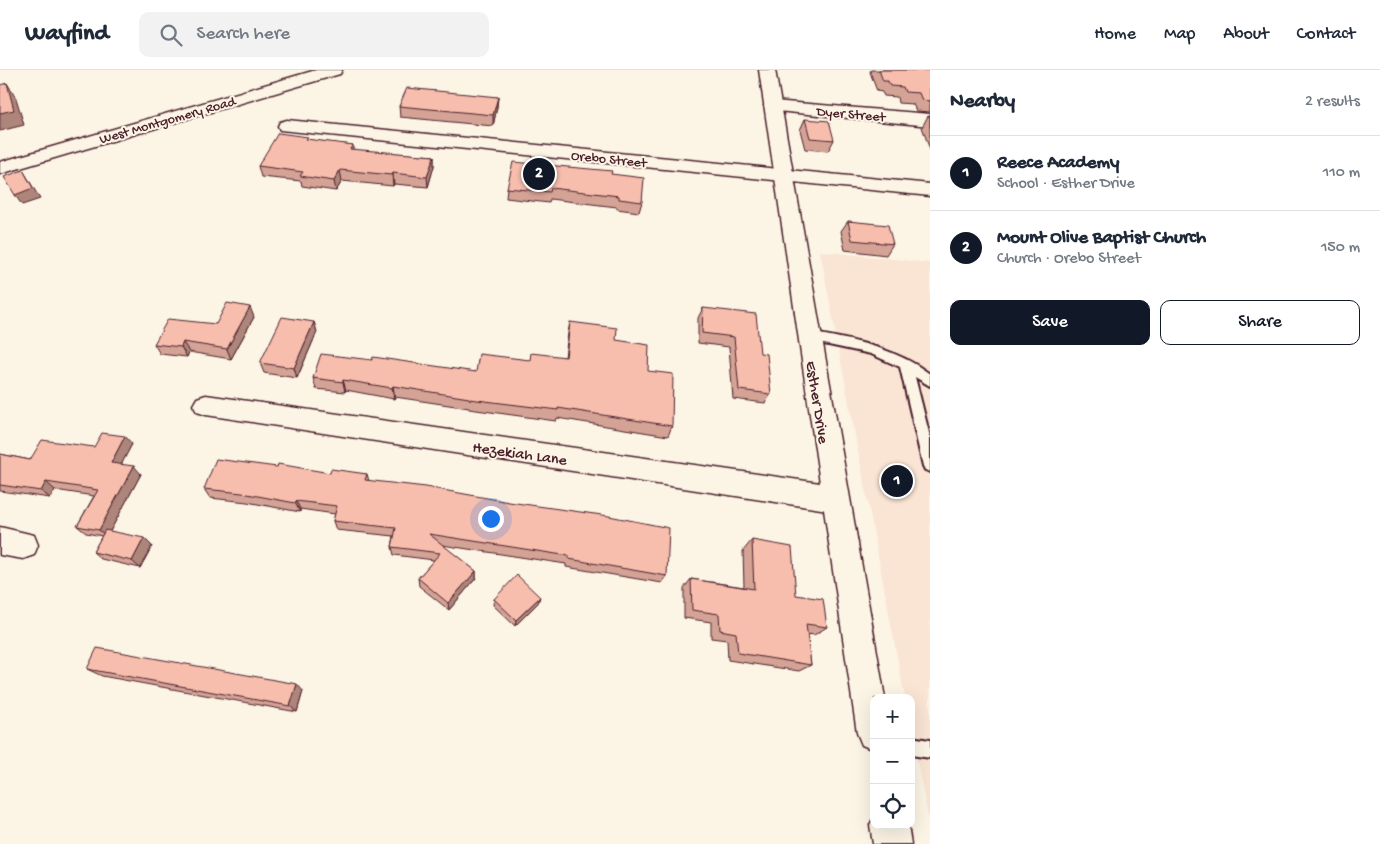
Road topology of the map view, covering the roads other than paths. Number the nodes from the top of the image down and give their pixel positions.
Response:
1 (282, 70) edge
2 (334, 70) edge
3 (767, 70) edge
4 (190, 105) junction
5 (773, 106) junction
6 (930, 120) edge
7 (287, 126) dead end
8 (0, 168) edge
9 (784, 175) junction
10 (930, 190) edge
11 (809, 337) junction
12 (906, 364) junction
13 (930, 382) edge
14 (206, 405) dead end
15 (930, 466) edge
16 (834, 498) junction
17 (870, 710) edge
18 (915, 747) edge
19 (930, 749) edge
20 (890, 829) edge
21 (892, 844) edge

1 - 4 street, West Montgomery Road
2 - 4 street, West Montgomery Road
3 - 5 street, Esther Drive
4 - 8 street, West Montgomery Road
5 - 6 street, Dyer Street
5 - 9 street, Esther Drive
7 - 9 street, Orebo Street
9 - 10 street, Orebo Street
9 - 11 street, Esther Drive
11 - 12 lane
11 - 16 street, Esther Drive
12 - 13 lane
12 - 15 lane
14 - 16 street, Hezekiah Lane
16 - 17 street, Esther Drive
18 - 19 lane
20 - 21 street

